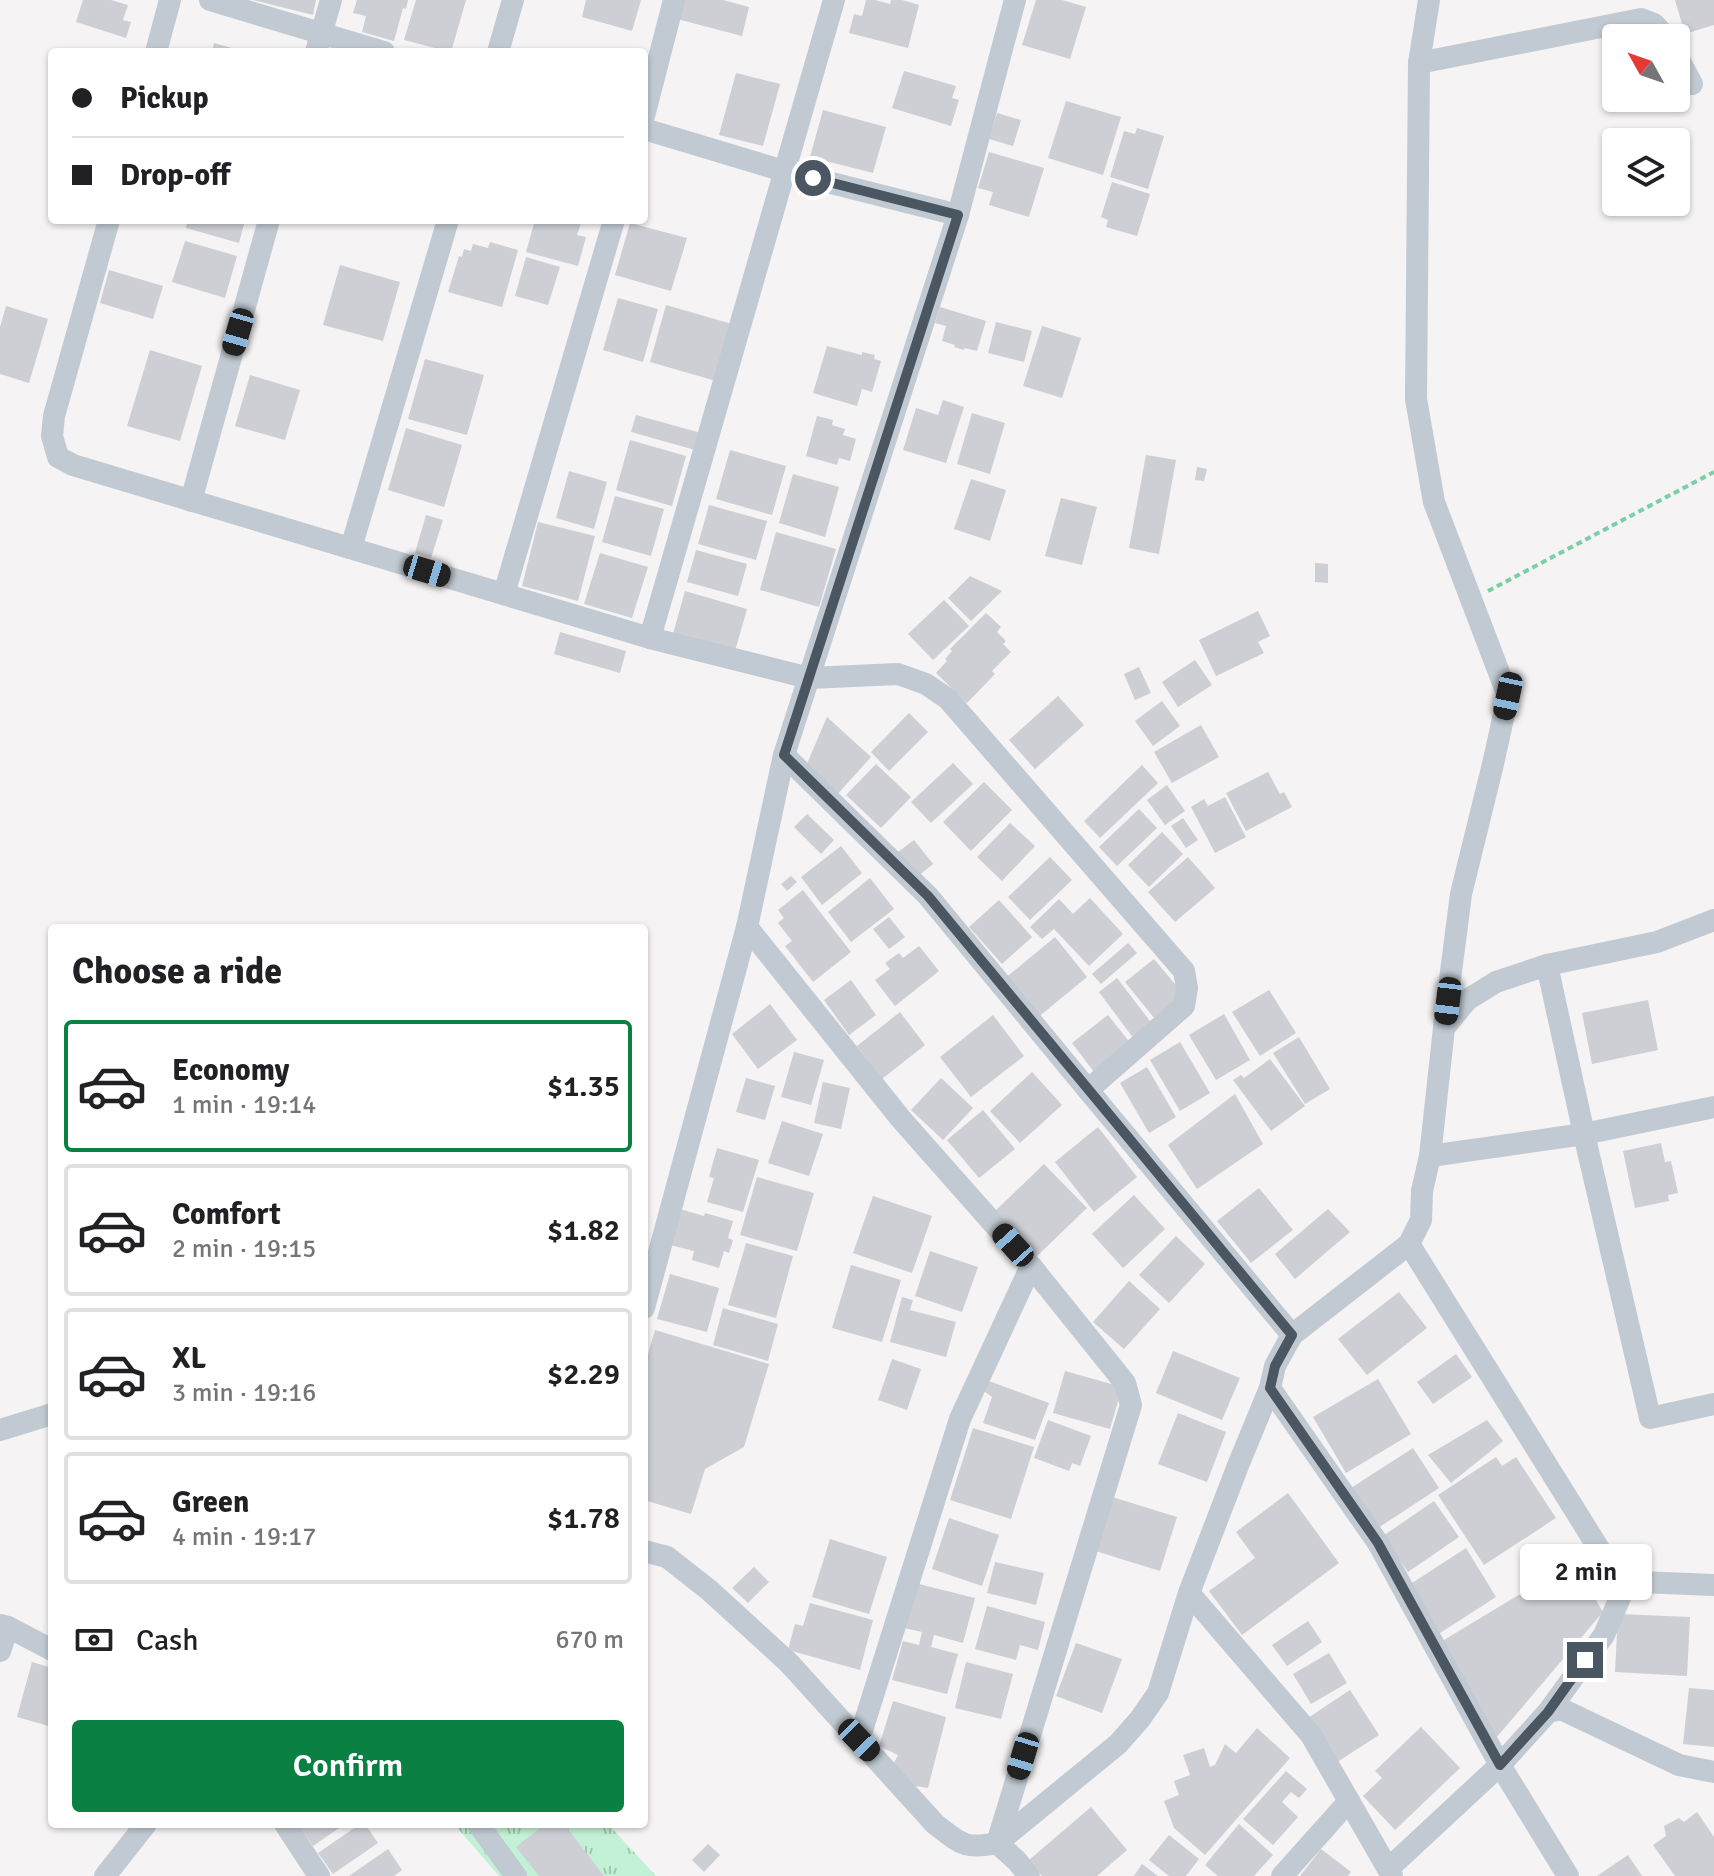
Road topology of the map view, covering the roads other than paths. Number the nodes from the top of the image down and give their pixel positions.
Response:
1 (170, 0) edge
2 (210, 0) edge
3 (331, 0) edge
4 (513, 0) edge
5 (674, 0) edge
6 (834, 0) edge
7 (1015, 0) edge
8 (1429, 0) edge
9 (1616, 24) edge
10 (1654, 24) edge
11 (1602, 27) edge
12 (319, 43) edge
13 (157, 48) edge
14 (355, 48) edge
15 (499, 48) edge
16 (1419, 63) junction
17 (1690, 80) edge
18 (1692, 84) dead end
19 (648, 101) edge
20 (648, 130) edge
21 (784, 171) junction
22 (958, 215) junction
23 (108, 224) edge
24 (268, 224) edge
25 (447, 224) edge
26 (613, 224) edge
27 (191, 501) junction
28 (351, 548) junction
29 (504, 594) junction
30 (650, 638) junction
31 (809, 678) junction
32 (784, 755) junction
33 (1714, 920) edge
34 (747, 927) junction
35 (1547, 965) junction
36 (1444, 1028) junction
37 (1088, 1090) junction
38 (1714, 1107) edge
39 (1584, 1134) junction
40 (1430, 1156) junction
41 (1409, 1244) junction
42 (1031, 1266) junction
43 (648, 1293) edge
44 (1292, 1335) junction
45 (1270, 1388) junction
46 (1714, 1404) edge
47 (48, 1415) edge
48 (0, 1430) edge
49 (648, 1552) edge
50 (1628, 1579) junction
51 (1714, 1585) edge
52 (1189, 1593) junction
53 (4, 1626) edge
54 (48, 1648) edge
55 (0, 1651) edge
56 (1548, 1712) junction
57 (859, 1740) junction
58 (1500, 1765) junction
59 (1714, 1772) edge
60 (1349, 1801) junction
61 (143, 1828) edge
62 (288, 1828) edge
63 (481, 1828) edge
64 (997, 1843) junction
65 (1390, 1873) edge
66 (105, 1876) edge
67 (319, 1876) edge
68 (516, 1876) edge
69 (1029, 1876) edge
70 (1282, 1876) edge
71 (1568, 1876) edge

1 - 13 street
2 - 12 street
3 - 12 street
4 - 15 street
5 - 19 street
6 - 21 street
7 - 22 street
8 - 16 street
9 - 10 street
11 - 16 street
12 - 14 street
16 - 36 street
17 - 18 street
20 - 21 street
21 - 22 street
21 - 30 street
22 - 31 street
23 - 27 street
24 - 27 street
25 - 28 street
26 - 29 street
27 - 28 street
28 - 29 street
29 - 30 street
30 - 31 street
31 - 32 street
31 - 37 street
32 - 34 street
32 - 37 street
33 - 35 street
34 - 42 street
34 - 43 street
35 - 36 street
35 - 39 street
36 - 40 street
37 - 44 street
38 - 39 street
39 - 40 street
39 - 46 street
40 - 41 street
41 - 44 street
41 - 50 street
42 - 57 street
42 - 64 street
44 - 45 street
45 - 52 street
45 - 58 street
47 - 48 street
49 - 57 street
50 - 51 street
50 - 56 street
52 - 60 street
52 - 64 street
53 - 54 street
53 - 55 street
56 - 58 street
56 - 59 street
57 - 64 street
58 - 65 street
58 - 71 street
60 - 65 street
60 - 70 street
61 - 66 street
62 - 67 street
63 - 68 street
64 - 69 street

